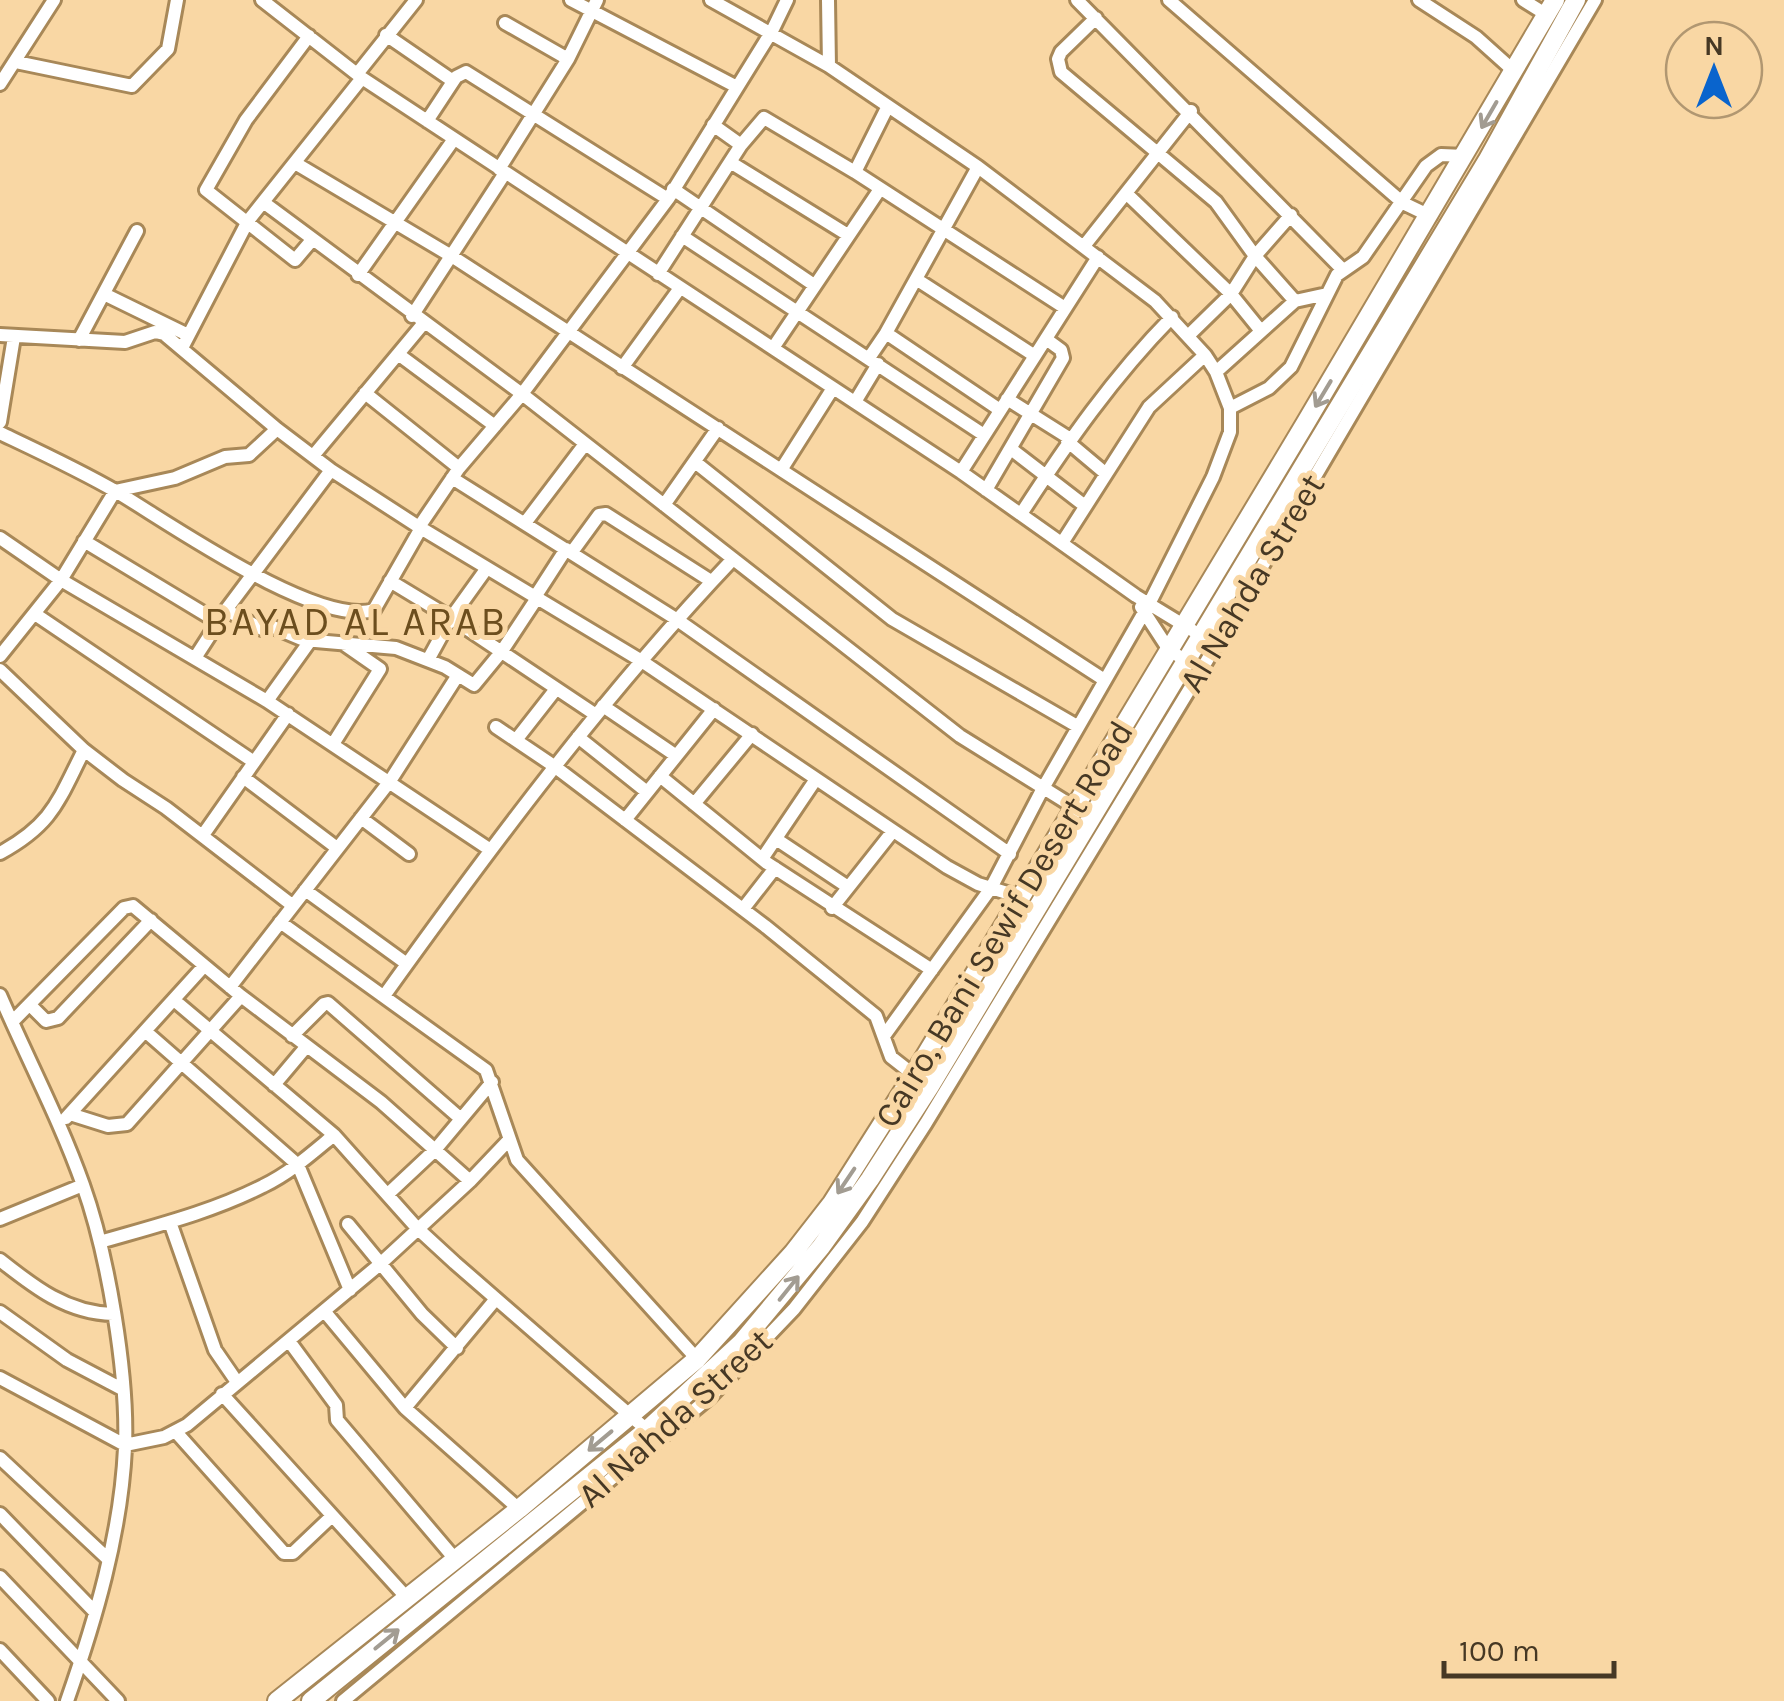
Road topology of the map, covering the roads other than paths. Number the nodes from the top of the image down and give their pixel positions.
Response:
1 (54, 0) edge
2 (177, 0) edge
3 (416, 0) edge
4 (571, 0) edge
5 (711, 0) edge
6 (787, 0) edge
7 (828, 0) edge
8 (1078, 0) edge
9 (1169, 0) edge
10 (1419, 0) edge
11 (1523, 0) edge
12 (1576, 0) edge
13 (1596, 0) edge
14 (269, 2) edge
15 (594, 6) edge
16 (1551, 7) edge
17 (1096, 18) junction
18 (505, 24) dead end
19 (772, 32) junction
20 (309, 36) junction
21 (386, 36) junction
22 (568, 59) junction
23 (16, 62) junction
24 (829, 66) junction
25 (1515, 72) junction
26 (360, 76) junction
27 (453, 81) junction
28 (0, 84) edge
29 (737, 87) junction
30 (888, 106) junction
31 (1190, 112) junction
32 (536, 113) junction
33 (428, 121) junction
34 (714, 125) junction
35 (454, 140) junction
36 (740, 145) junction
37 (1158, 152) junction
38 (1465, 156) junction
39 (730, 162) junction
40 (295, 163) junction
41 (978, 167) junction
42 (502, 171) junction
43 (856, 172) junction
44 (880, 189) junction
45 (1126, 193) junction
46 (670, 194) junction
47 (263, 202) junction
48 (1403, 203) junction
49 (700, 208) junction
50 (1291, 216) junction
51 (1430, 216) junction
52 (248, 221) junction
53 (396, 223) junction
54 (942, 228) junction
55 (137, 231) dead end
56 (848, 235) junction
57 (682, 236) junction
58 (312, 240) junction
59 (1084, 246) junction
60 (628, 253) junction
61 (1256, 256) junction
62 (453, 257) junction
63 (1098, 257) junction
64 (1342, 268) junction
65 (658, 274) junction
66 (358, 276) junction
67 (916, 279) junction
68 (814, 285) junction
69 (680, 288) junction
70 (104, 294) junction
71 (1231, 294) junction
72 (1327, 294) junction
73 (1295, 301) junction
74 (1065, 308) junction
75 (798, 312) junction
76 (1172, 317) junction
77 (417, 320) junction
78 (568, 331) junction
79 (1260, 332) junction
80 (886, 333) junction
81 (1189, 335) junction
82 (7, 336) edge
83 (1046, 338) junction
84 (79, 340) junction
85 (185, 342) junction
86 (773, 348) junction
87 (398, 354) junction
88 (1205, 355) junction
89 (1035, 356) junction
90 (874, 362) junction
91 (622, 368) junction
92 (1216, 372) junction
93 (833, 388) junction
94 (365, 393) junction
95 (522, 394) junction
96 (855, 402) junction
97 (1004, 404) junction
98 (1230, 408) junction
99 (1032, 414) junction
100 (0, 422) edge
101 (494, 426) junction
102 (718, 428) junction
103 (276, 429) junction
104 (0, 433) edge
105 (984, 434) junction
106 (1068, 440) junction
107 (585, 444) junction
108 (1011, 449) junction
109 (313, 456) junction
110 (695, 462) junction
111 (331, 470) junction
112 (781, 470) junction
113 (960, 472) junction
114 (456, 473) junction
115 (1106, 473) junction
116 (1047, 474) junction
117 (986, 490) junction
118 (115, 491) junction
119 (664, 506) junction
120 (1085, 506) junction
121 (1021, 514) junction
122 (526, 524) junction
123 (420, 527) junction
124 (0, 538) edge
125 (84, 542) junction
126 (1062, 543) junction
127 (569, 551) junction
128 (732, 559) junction
129 (487, 568) junction
130 (254, 574) junction
131 (61, 580) junction
132 (390, 581) junction
133 (711, 582) junction
134 (536, 598) junction
135 (1143, 603) junction
136 (36, 614) junction
137 (222, 616) junction
138 (452, 618) junction
139 (676, 619) junction
140 (1192, 630) junction
141 (310, 641) junction
142 (344, 644) junction
143 (502, 652) junction
144 (1177, 655) junction
145 (0, 656) edge
146 (194, 658) junction
147 (428, 660) junction
148 (640, 660) junction
149 (0, 670) edge
150 (458, 675) junction
151 (1103, 678) junction
152 (556, 689) junction
153 (268, 701) junction
154 (714, 709) junction
155 (600, 711) junction
156 (288, 714) junction
157 (1077, 726) junction
158 (496, 727) dead end
159 (752, 734) junction
160 (578, 737) junction
161 (516, 740) junction
162 (333, 744) junction
163 (84, 750) junction
164 (675, 755) junction
165 (254, 762) junction
166 (554, 766) junction
167 (660, 776) junction
168 (243, 777) junction
169 (816, 779) junction
170 (390, 781) junction
171 (1042, 790) junction
172 (647, 792) junction
173 (694, 804) junction
174 (1074, 807) junction
175 (361, 818) junction
176 (625, 820) junction
177 (893, 832) junction
178 (203, 835) junction
179 (776, 839) junction
180 (337, 848) junction
181 (489, 849) junction
182 (0, 854) edge
183 (409, 854) dead end
184 (1010, 854) junction
185 (762, 859) junction
186 (775, 868) junction
187 (848, 887) junction
188 (992, 888) junction
189 (305, 890) junction
190 (1020, 897) junction
191 (292, 905) junction
192 (832, 908) junction
193 (744, 910) junction
194 (152, 920) junction
195 (280, 922) junction
196 (407, 964) junction
197 (204, 966) junction
198 (932, 970) junction
199 (235, 992) junction
200 (0, 995) edge
201 (384, 996) junction
202 (174, 1000) junction
203 (30, 1005) junction
204 (12, 1022) junction
205 (145, 1031) junction
206 (211, 1032) junction
207 (292, 1036) junction
208 (884, 1036) junction
209 (306, 1047) junction
210 (182, 1063) junction
211 (914, 1074) junction
212 (492, 1082) junction
213 (274, 1085) junction
214 (70, 1114) junction
215 (461, 1119) junction
216 (58, 1127) junction
217 (334, 1136) junction
218 (508, 1140) junction
219 (435, 1150) junction
220 (298, 1165) junction
221 (470, 1181) junction
222 (83, 1185) junction
223 (388, 1194) junction
224 (0, 1219) edge
225 (170, 1222) junction
226 (348, 1224) dead end
227 (418, 1228) junction
228 (100, 1242) junction
229 (0, 1260) edge
230 (379, 1265) junction
231 (350, 1290) junction
232 (496, 1300) junction
233 (0, 1312) edge
234 (325, 1312) junction
235 (112, 1314) junction
236 (289, 1341) junction
237 (457, 1348) junction
238 (697, 1360) junction
239 (0, 1378) edge
240 (237, 1382) junction
241 (122, 1389) junction
242 (222, 1394) junction
243 (405, 1408) junction
244 (632, 1415) junction
245 (671, 1418) junction
246 (176, 1432) junction
247 (651, 1436) junction
248 (125, 1445) junction
249 (0, 1458) edge
250 (519, 1509) junction
251 (0, 1514) edge
252 (332, 1516) junction
253 (518, 1544) junction
254 (455, 1558) junction
255 (108, 1559) junction
256 (0, 1577) edge
257 (407, 1598) junction
258 (94, 1611) junction
259 (0, 1650) edge
260 (81, 1661) junction
261 (346, 1700) edge
262 (48, 1701) edge
263 (67, 1701) edge
264 (118, 1701) edge
265 (277, 1701) edge
266 (311, 1701) edge

1 - 23 street
2 - 23 street
3 - 21 street
4 - 15 street
5 - 19 street
6 - 19 street
7 - 24 street
8 - 17 street
9 - 48 street
10 - 25 street
11 - 16 street
12 - 140 main road, Cairo, Bani Sewif Desert Road
13 - 245 street, Al Nahda Street
14 - 20 street
15 - 22 street
15 - 29 street
16 - 25 main road, Cairo, Bani Sewif Desert Road
17 - 31 street
17 - 37 street
18 - 22 street
19 - 24 street
19 - 29 street
20 - 26 street
20 - 52 street
21 - 26 street
21 - 27 street
22 - 32 street
23 - 28 street
24 - 30 street
25 -> 38 main road, Cairo, Bani Sewif Desert Road
26 - 33 street
26 - 40 street
27 - 32 street
27 - 33 street
29 - 34 street
30 - 41 street
30 - 43 street
31 - 37 street
31 - 50 street
32 - 42 street
32 - 46 street
33 - 35 street
34 - 36 street
34 - 46 street
35 - 42 street
35 - 53 street
36 - 39 street
36 - 43 street
37 - 45 street
37 - 61 street
38 - 48 street
38 - 51 main road, Cairo, Bani Sewif Desert Road
39 - 49 street
39 - 56 street
40 - 47 street
40 - 53 street
41 - 54 street
41 - 59 street
42 - 60 street
42 - 62 street
43 - 44 street
44 - 54 street
44 - 56 street
45 - 59 street
45 - 71 street
46 - 49 street
46 - 60 street
47 - 52 street
47 - 58 street
48 - 51 street
48 - 64 street
49 - 57 street
49 - 68 street
50 - 61 street
50 - 64 street
51 -> 140 main road, Cairo, Bani Sewif Desert Road
52 - 58 street
52 - 85 street
53 - 62 street
53 - 66 street
54 - 67 street
54 - 74 street
55 - 70 street
56 - 68 street
57 - 65 street
57 - 75 street
58 - 66 street
59 - 63 street
60 - 65 street
60 - 78 street
61 - 71 street
61 - 73 street
62 - 77 street
62 - 78 street
63 - 74 street
63 - 76 street
64 - 72 street
65 - 69 street
66 - 77 street
67 - 80 street
67 - 89 street
68 - 75 street
69 - 86 street
69 - 91 street
70 - 84 street
70 - 85 street
71 - 79 street
71 - 81 street
72 - 73 street
72 - 98 street
73 - 79 street
74 - 83 street
75 - 86 street
75 - 90 street
76 - 81 street
76 - 106 street
77 - 87 street
77 - 95 street
78 - 91 street
78 - 95 street
79 - 92 street
80 - 90 street
80 - 97 street
81 - 88 street
82 - 84 street
82 - 100 street
83 - 89 street
83 - 99 street
84 - 85 street
85 - 103 street
86 - 93 street
87 - 94 street
87 - 101 street
88 - 92 street
88 - 115 street
89 - 97 street
90 - 96 street
90 - 105 street
91 - 102 street
92 - 98 street
93 - 96 street
93 - 112 street
94 - 109 street
94 - 114 street
95 - 101 street
95 - 107 street
96 - 113 street
97 - 99 street
97 - 105 street
98 - 135 street
99 - 106 street
99 - 108 street
101 - 114 street
102 - 110 street
102 - 112 street
103 - 109 street
103 - 118 street
104 - 118 street
105 - 113 street
106 - 115 street
106 - 116 street
107 - 119 street
107 - 122 street
108 - 116 street
108 - 117 street
109 - 111 street
110 - 119 street
110 - 157 street
111 - 123 street
111 - 130 street
112 - 151 street
113 - 117 street
114 - 122 street
114 - 123 street
115 - 120 street
116 - 120 street
116 - 121 street
117 - 121 street
118 - 125 street
118 - 130 street
119 - 128 street
120 - 126 street
121 - 126 street
122 - 127 street
123 - 129 street
123 - 132 street
124 - 131 street
125 - 131 street
125 - 137 street
126 - 135 street
127 - 133 street
127 - 134 street
127 - 139 street
128 - 133 street
128 - 171 street
129 - 134 street
129 - 138 street
130 - 132 street
130 - 137 street
131 - 136 street
131 - 146 street
132 - 138 street
133 - 139 street
134 - 143 street
134 - 148 street
135 - 140 street
135 - 144 street
135 - 151 street
136 - 145 street
136 - 165 street
137 - 141 street
137 - 146 street
138 - 143 street
138 - 147 street
139 - 148 street
139 - 184 street
140 - 144 main road, Cairo, Bani Sewif Desert Road
141 - 142 street
141 - 153 street
142 - 147 street
142 - 162 street
143 - 150 street
143 - 152 street
144 - 174 main road, Cairo, Bani Sewif Desert Road
245 -> 144 main road, Cairo, Bani Sewif Desert Road
146 - 153 street
147 - 150 street
148 - 154 street
148 - 155 street
149 - 163 street
150 - 170 street
151 - 157 street
152 - 155 street
152 - 161 street
153 - 156 street
154 - 159 street
154 - 164 street
155 - 160 street
155 - 164 street
156 - 162 street
156 - 165 street
157 - 171 street
158 - 161 street
159 - 169 street
159 - 173 street
160 - 166 street
160 - 172 street
161 - 166 street
162 - 170 street
163 - 178 street
163 - 182 street
164 - 167 street
165 - 168 street
166 - 176 street
166 - 181 street
167 - 172 street
167 - 173 street
168 - 178 street
168 - 180 street
169 - 177 street
169 - 179 street
170 - 175 street
170 - 181 street
171 - 174 street
171 - 184 street
172 - 176 street
173 - 185 street
174 - 190 main road, Cairo, Bani Sewif Desert Road
175 - 180 street
175 - 183 street
176 - 193 street
177 - 187 street
177 - 188 street
178 - 191 street
179 - 185 street
179 - 187 street
180 - 189 street
181 - 196 street
184 - 188 street
185 - 186 street
186 - 192 street
186 - 193 street
187 - 192 street
188 - 190 street
188 - 198 street
189 - 191 street
189 - 196 street
190 - 211 main road, Cairo, Bani Sewif Desert Road
191 - 195 street
192 - 198 street
193 - 208 street
194 - 197 street
194 - 203 street
194 - 203 street
195 - 199 street
195 - 201 street
196 - 201 street
197 - 199 street
197 - 202 street
198 - 208 street
199 - 206 street
199 - 207 street
200 - 204 street
201 - 212 street
202 - 205 street
202 - 206 street
203 - 204 street
204 - 216 street
205 - 210 street
205 - 214 street
206 - 210 street
206 - 213 street
207 - 209 street
207 - 215 street
208 - 211 street
209 - 213 street
209 - 219 street
210 - 214 street
210 - 220 street
211 -> 238 main road, Cairo, Bani Sewif Desert Road
212 - 215 street
212 - 218 street
213 - 217 street
214 - 216 street
215 - 219 street
216 - 222 street
217 - 220 street
217 - 223 street
218 - 221 street
218 - 238 street
219 - 221 street
219 - 223 street
220 - 225 street
220 - 231 street
221 - 227 street
222 - 224 street
222 - 228 street
223 - 227 street
225 - 228 street
225 - 240 street
226 - 230 street
227 - 230 street
227 - 232 street
228 - 235 street
229 - 235 street
230 - 231 street
230 - 237 street
231 - 234 street
232 - 237 street
232 - 244 street
233 - 241 street
234 - 236 street
234 - 243 street
235 - 241 street
236 - 240 street
236 - 254 street
237 - 243 street
238 - 244 main road, Cairo, Bani Sewif Desert Road
239 - 248 street
240 - 242 street
241 - 248 street
242 - 246 street
242 - 252 street
243 - 250 street
244 - 247 street
244 -> 250 main road, Cairo, Bani Sewif Desert Road
245 - 247 main road, Cairo, Bani Sewif Desert Road
246 - 248 street
246 - 252 street
247 - 253 main road, Cairo, Bani Sewif Desert Road
248 - 255 street
249 - 255 street
250 - 254 main road, Cairo, Bani Sewif Desert Road
251 - 258 street
252 - 257 street
253 - 261 street
266 -> 253 main road, Cairo, Bani Sewif Desert Road
254 - 257 main road, Cairo, Bani Sewif Desert Road
255 - 258 street
256 - 260 street
257 - 265 main road, Cairo, Bani Sewif Desert Road
258 - 260 street
259 - 262 street
260 - 263 street
260 - 264 street

